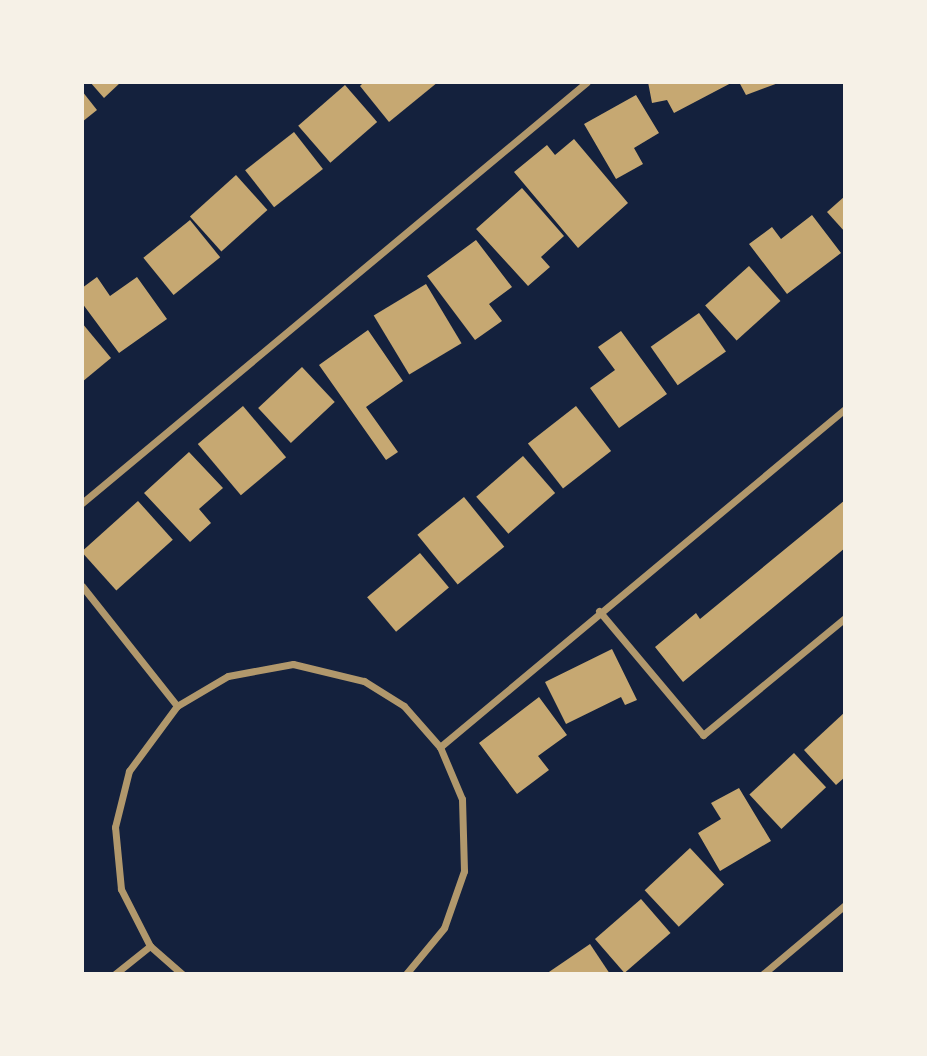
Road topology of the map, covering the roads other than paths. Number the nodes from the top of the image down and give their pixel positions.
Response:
1 (587, 82) edge
2 (845, 409) edge
3 (82, 503) edge
4 (82, 586) edge
5 (599, 611) junction
6 (845, 618) edge
7 (177, 706) junction
8 (440, 747) junction
9 (845, 905) edge
10 (150, 946) junction
11 (115, 974) edge
12 (182, 974) edge
13 (406, 974) edge
14 (763, 974) edge

1 - 3 street
2 - 5 street
4 - 7 street
5 - 6 street
5 - 8 street
7 - 8 street
7 - 10 street
8 - 13 street
9 - 14 street
10 - 11 street
10 - 12 street

